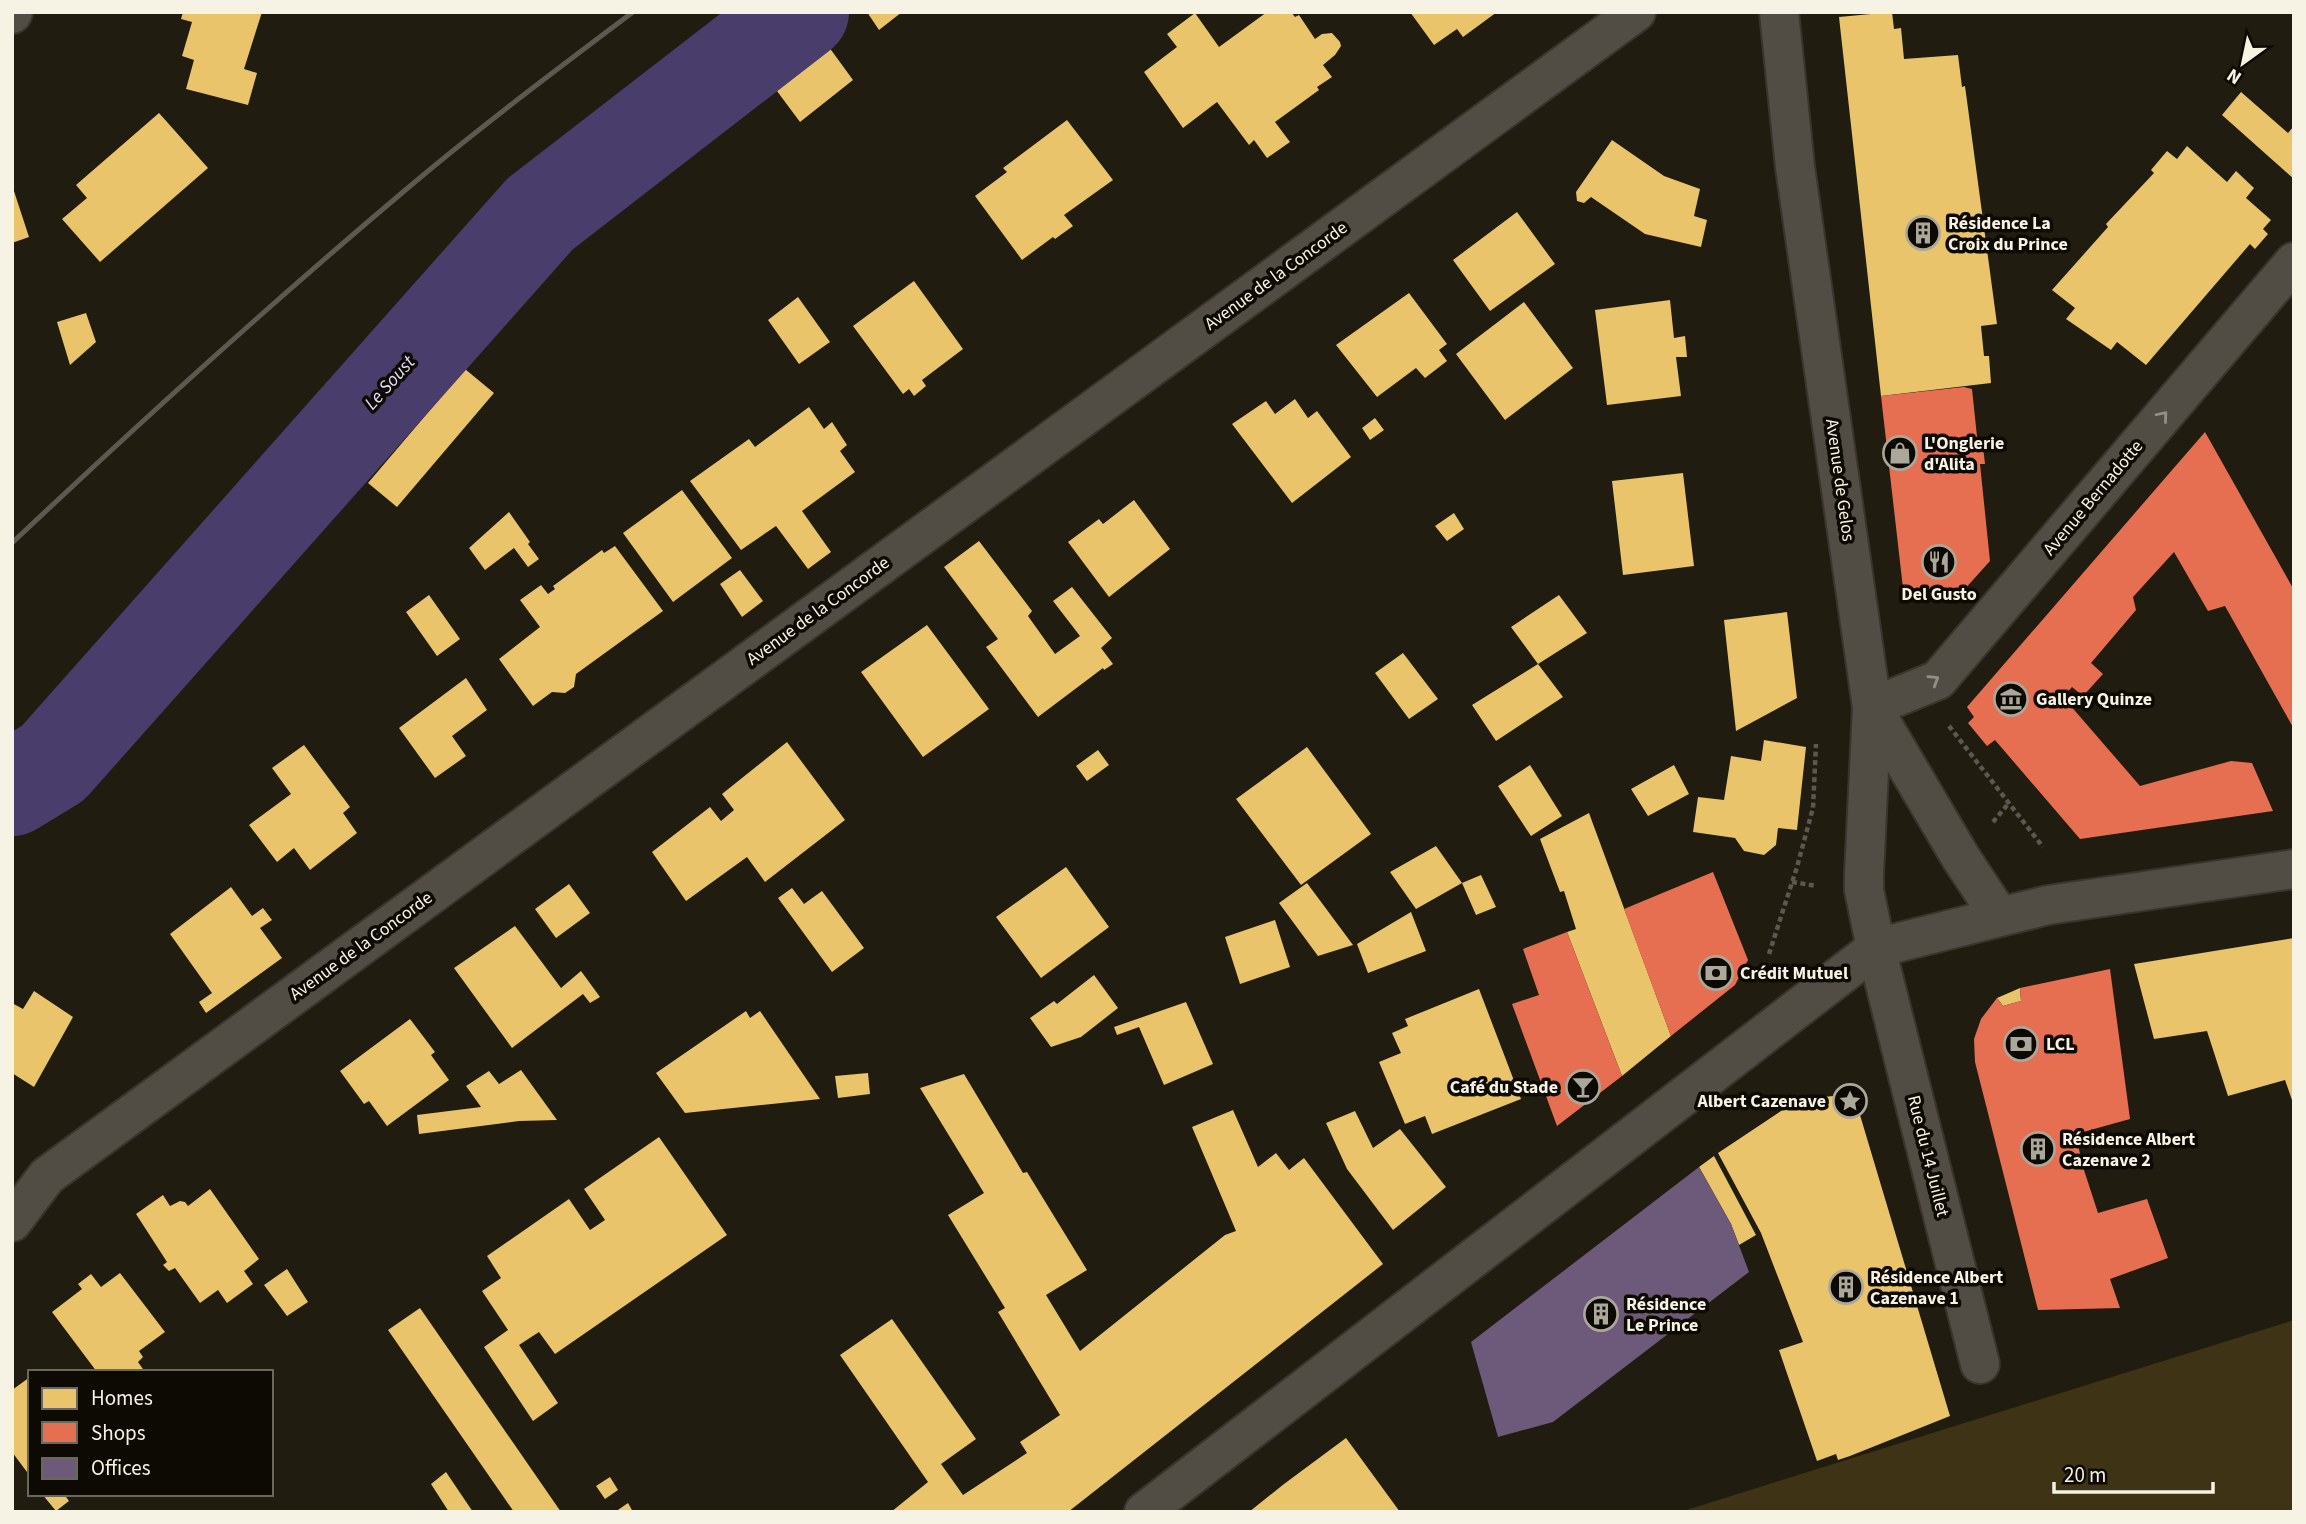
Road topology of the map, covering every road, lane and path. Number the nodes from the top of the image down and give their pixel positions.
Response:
1 (1636, 12) edge
2 (1779, 12) edge
3 (2294, 262) edge
4 (1872, 707) junction
5 (1945, 722) dead end
6 (1816, 744) dead end
7 (2008, 804) junction
8 (1988, 829) dead end
9 (2043, 847) dead end
10 (2294, 869) edge
11 (1792, 882) junction
12 (1828, 888) dead end
13 (2000, 917) junction
14 (1876, 948) junction
15 (1769, 954) dead end
16 (12, 1222) edge
17 (1980, 1364) dead end
18 (1144, 1512) edge

1 - 16 street, Avenue de la Concorde
2 - 4 street, Avenue de Gelos
4 -> 3 street, Avenue Bernadotte
4 - 13 street
4 - 14 street, Avenue de Gelos
5 - 7 path
6 - 11 path
7 - 8 path
7 - 9 path
10 - 13 street
11 - 12 path
11 - 15 path
13 - 14 street
14 - 17 street, Rue du 14 Juillet
14 - 18 street

